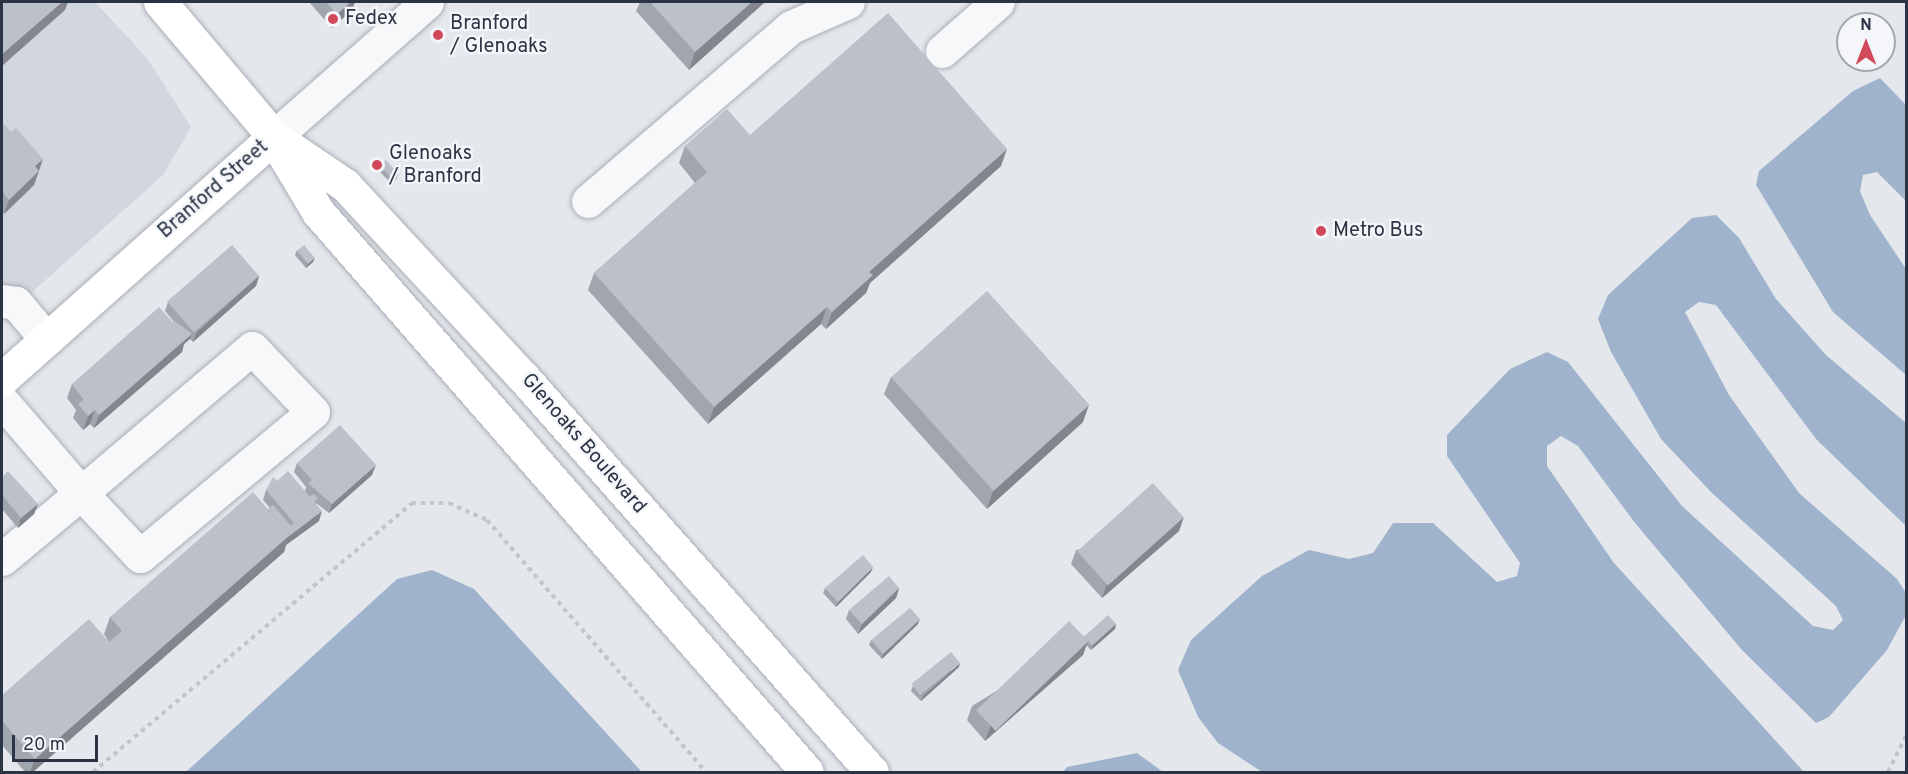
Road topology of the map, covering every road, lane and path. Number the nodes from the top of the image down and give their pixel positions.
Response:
1 (160, 2) edge
2 (427, 2) edge
3 (848, 2) edge
4 (998, 2) edge
5 (942, 51) dead end
6 (274, 137) junction
7 (588, 201) dead end
8 (2, 301) edge
9 (46, 339) junction
10 (2, 379) edge
11 (2, 401) edge
12 (81, 493) junction
13 (2, 559) edge
14 (1906, 736) edge
15 (93, 772) edge
16 (706, 772) edge
17 (807, 772) edge
18 (872, 772) edge
19 (1888, 772) edge

1 - 6 main road, Glenoaks Boulevard
2 - 6 street, Branford Street
3 - 7 street
4 - 5 street
6 - 9 main road, Branford Street
6 - 17 main road, Glenoaks Boulevard
6 - 18 main road, Glenoaks Boulevard
8 - 9 street
9 - 10 main road, Branford Street
11 - 12 street
12 - 12 street
12 - 13 street
14 - 19 path
15 - 16 path

